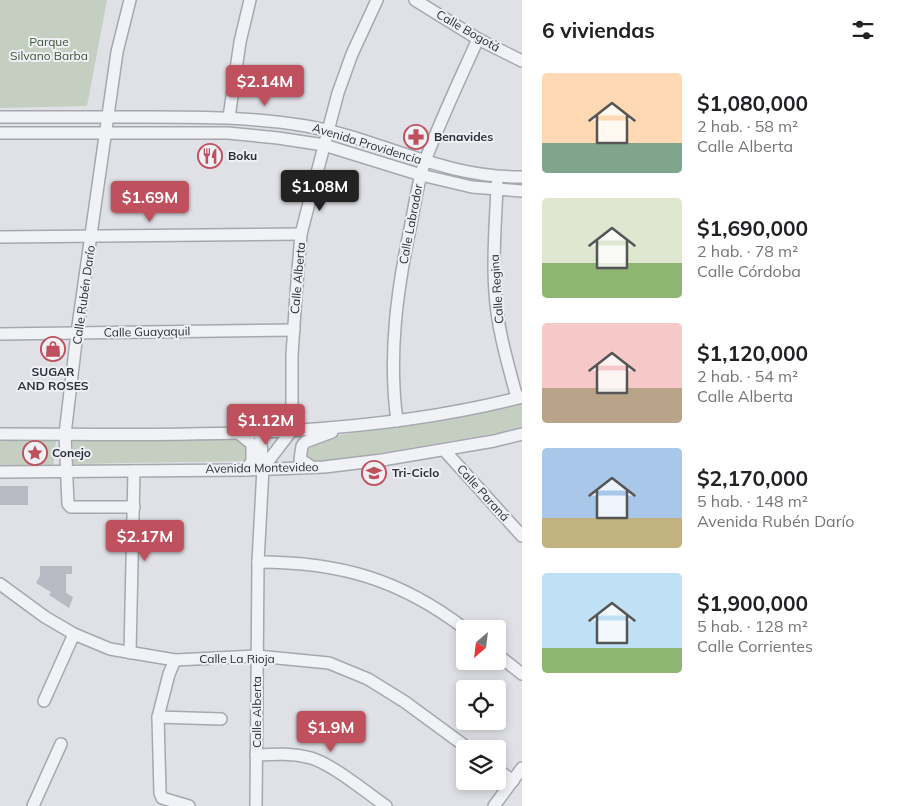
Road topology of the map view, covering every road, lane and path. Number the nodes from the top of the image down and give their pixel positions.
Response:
1 (130, 0) edge
2 (250, 0) edge
3 (377, 0) edge
4 (415, 0) edge
5 (478, 39) junction
6 (522, 61) edge
7 (0, 117) edge
8 (108, 117) junction
9 (229, 117) junction
10 (327, 129) junction
11 (0, 133) edge
12 (106, 133) junction
13 (324, 145) junction
14 (425, 161) junction
15 (421, 175) junction
16 (497, 177) junction
17 (522, 177) edge
18 (497, 190) junction
19 (522, 191) edge
20 (301, 234) junction
21 (0, 237) edge
22 (92, 237) junction
23 (294, 330) junction
24 (78, 333) junction
25 (0, 334) edge
26 (519, 398) edge
27 (397, 421) junction
28 (345, 427) junction
29 (292, 430) junction
30 (260, 431) junction
31 (237, 432) junction
32 (0, 434) edge
33 (65, 434) junction
34 (522, 434) edge
35 (444, 450) junction
36 (312, 467) junction
37 (263, 468) junction
38 (246, 470) junction
39 (134, 471) junction
40 (0, 472) edge
41 (66, 472) junction
42 (134, 507) junction
43 (522, 536) edge
44 (258, 562) junction
45 (0, 584) edge
46 (456, 624) edge
47 (74, 634) junction
48 (130, 653) junction
49 (257, 656) junction
50 (175, 660) junction
51 (506, 661) edge
52 (522, 674) edge
53 (44, 701) dead end
54 (158, 717) junction
55 (220, 719) dead end
56 (457, 740) edge
57 (61, 744) dead end
58 (256, 755) junction
59 (522, 768) edge
60 (506, 776) edge
61 (513, 781) junction
62 (33, 806) edge
63 (188, 806) edge
64 (256, 806) edge
65 (386, 806) edge
66 (494, 806) edge

1 - 8 street, Calle Rubén Darío
2 - 9 street
3 - 10 street, Calle Alberta
4 - 5 street, Calle Bogotá
5 - 6 street, Calle Bogotá
5 - 14 street, Calle Labrador
7 - 8 street, Avenida Providencia
8 - 9 street, Avenida Providencia
8 - 12 street, Calle Rubén Darío
9 - 10 street, Avenida Providencia
10 - 13 street, Calle Alberta
10 - 14 street, Avenida Providencia
11 - 12 street, Avenida Providencia
12 - 13 street, Avenida Providencia
12 - 22 street, Calle Rubén Darío
13 - 15 street, Avenida Providencia
13 - 20 street, Calle Alberta
14 - 15 street, Calle Labrador
14 - 16 street, Avenida Providencia
15 - 18 street, Avenida Providencia
15 - 27 street, Calle Labrador
16 - 17 street, Avenida Providencia
16 - 18 street, Calle Regina
18 - 19 street, Avenida Providencia
18 - 26 street, Calle Regina
20 - 22 street
20 - 23 street, Calle Alberta
21 - 22 street
22 - 24 street, Calle Rubén Darío
23 - 24 street, Calle Guayaquil
23 - 29 street, Calle Alberta
24 - 25 street, Calle Guayaquil
24 - 33 street, Calle Rubén Darío
26 - 27 street
27 - 28 street
28 - 29 street
28 - 36 street
29 - 30 street
29 - 37 street
30 - 31 street
30 - 37 street, Calle Alberta
31 - 33 street
31 - 38 street
32 - 33 street
33 - 41 street, Calle Rubén Darío
34 - 35 street, Avenida Montevideo
35 - 36 street, Avenida Montevideo
35 - 43 street, Calle Paraná
36 - 37 street, Avenida Montevideo
37 - 38 street, Avenida Montevideo
37 - 44 street, Calle Alberta
38 - 39 street, Avenida Montevideo
39 - 41 street, Avenida Montevideo
39 - 42 street
40 - 41 street, Avenida Montevideo
41 - 42 street, Calle Rubén Darío
42 - 48 street
44 - 46 street
44 - 49 street, Calle Alberta
45 - 47 street, Calle La Rioja
47 - 48 street, Calle La Rioja
47 - 53 street
48 - 50 street, Calle La Rioja
49 - 50 street, Calle La Rioja
49 - 56 street, Calle La Rioja
49 - 58 street, Calle Alberta
50 - 54 street
51 - 52 street
54 - 55 street
54 - 63 street
57 - 62 street
58 - 64 street, Calle Alberta
58 - 65 street
59 - 61 street
60 - 61 street
61 - 66 street

